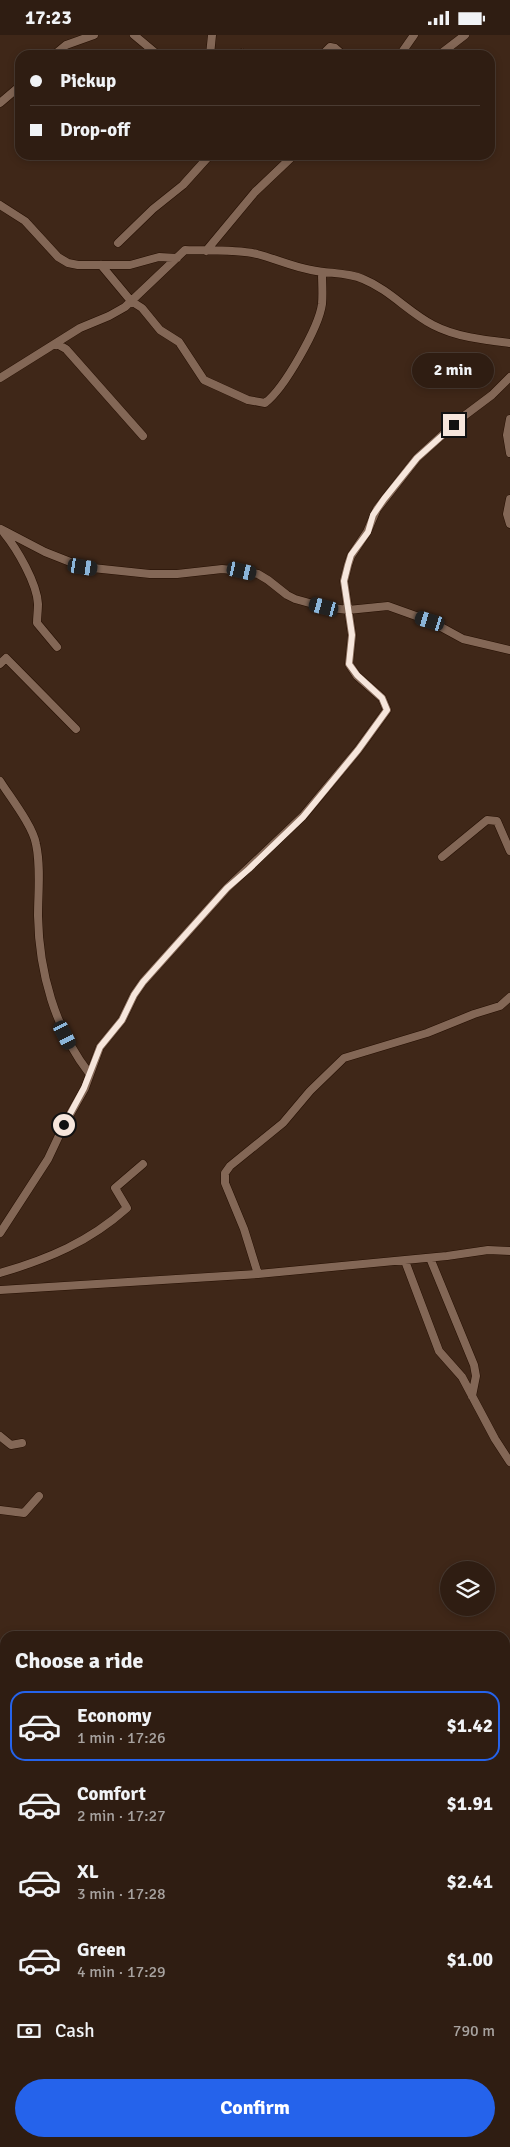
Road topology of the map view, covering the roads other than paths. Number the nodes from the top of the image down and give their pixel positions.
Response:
1 (94, 35) edge
2 (134, 35) edge
3 (212, 35) edge
4 (414, 35) edge
5 (465, 35) edge
6 (60, 50) edge
7 (152, 50) edge
8 (210, 50) edge
9 (327, 50) edge
10 (338, 50) edge
11 (404, 50) edge
12 (446, 50) edge
13 (15, 91) edge
14 (0, 103) edge
15 (206, 160) edge
16 (289, 160) edge
17 (0, 205) edge
18 (118, 243) dead end
19 (206, 251) junction
20 (177, 258) junction
21 (101, 265) junction
22 (322, 273) junction
23 (131, 301) junction
24 (510, 344) edge
25 (48, 347) junction
26 (510, 377) edge
27 (0, 378) edge
28 (510, 419) edge
29 (143, 436) dead end
30 (510, 453) edge
31 (510, 499) edge
32 (510, 524) edge
33 (1, 528) edge
34 (348, 610) junction
35 (57, 647) dead end
36 (510, 650) edge
37 (0, 664) edge
38 (76, 729) dead end
39 (0, 781) edge
40 (510, 851) edge
41 (442, 857) dead end
42 (510, 997) edge
43 (89, 1073) junction
44 (143, 1164) dead end
45 (0, 1233) edge
46 (510, 1251) edge
47 (430, 1258) junction
48 (405, 1261) junction
49 (0, 1273) edge
50 (258, 1274) junction
51 (0, 1290) edge
52 (472, 1396) junction
53 (0, 1436) edge
54 (22, 1443) dead end
55 (510, 1462) edge
56 (39, 1495) dead end
57 (0, 1510) edge

1 - 6 street
2 - 7 street
3 - 8 street
4 - 11 street
5 - 12 street
9 - 10 street
13 - 14 street
15 - 18 street
16 - 19 street
17 - 21 street
19 - 20 street
19 - 22 street
20 - 21 street
20 - 23 street
21 - 23 street
22 - 23 street
22 - 24 street
23 - 25 street
25 - 27 street
25 - 29 street
26 - 34 street
28 - 30 street
31 - 32 street
33 - 34 street
33 - 35 street
34 - 36 street
34 - 43 street
37 - 38 street
39 - 43 street
40 - 41 street
42 - 50 street
43 - 45 street
44 - 49 street
46 - 47 street
47 - 48 street
47 - 52 street
48 - 50 street
48 - 52 street
50 - 51 street
52 - 55 street
53 - 54 street
56 - 57 street

